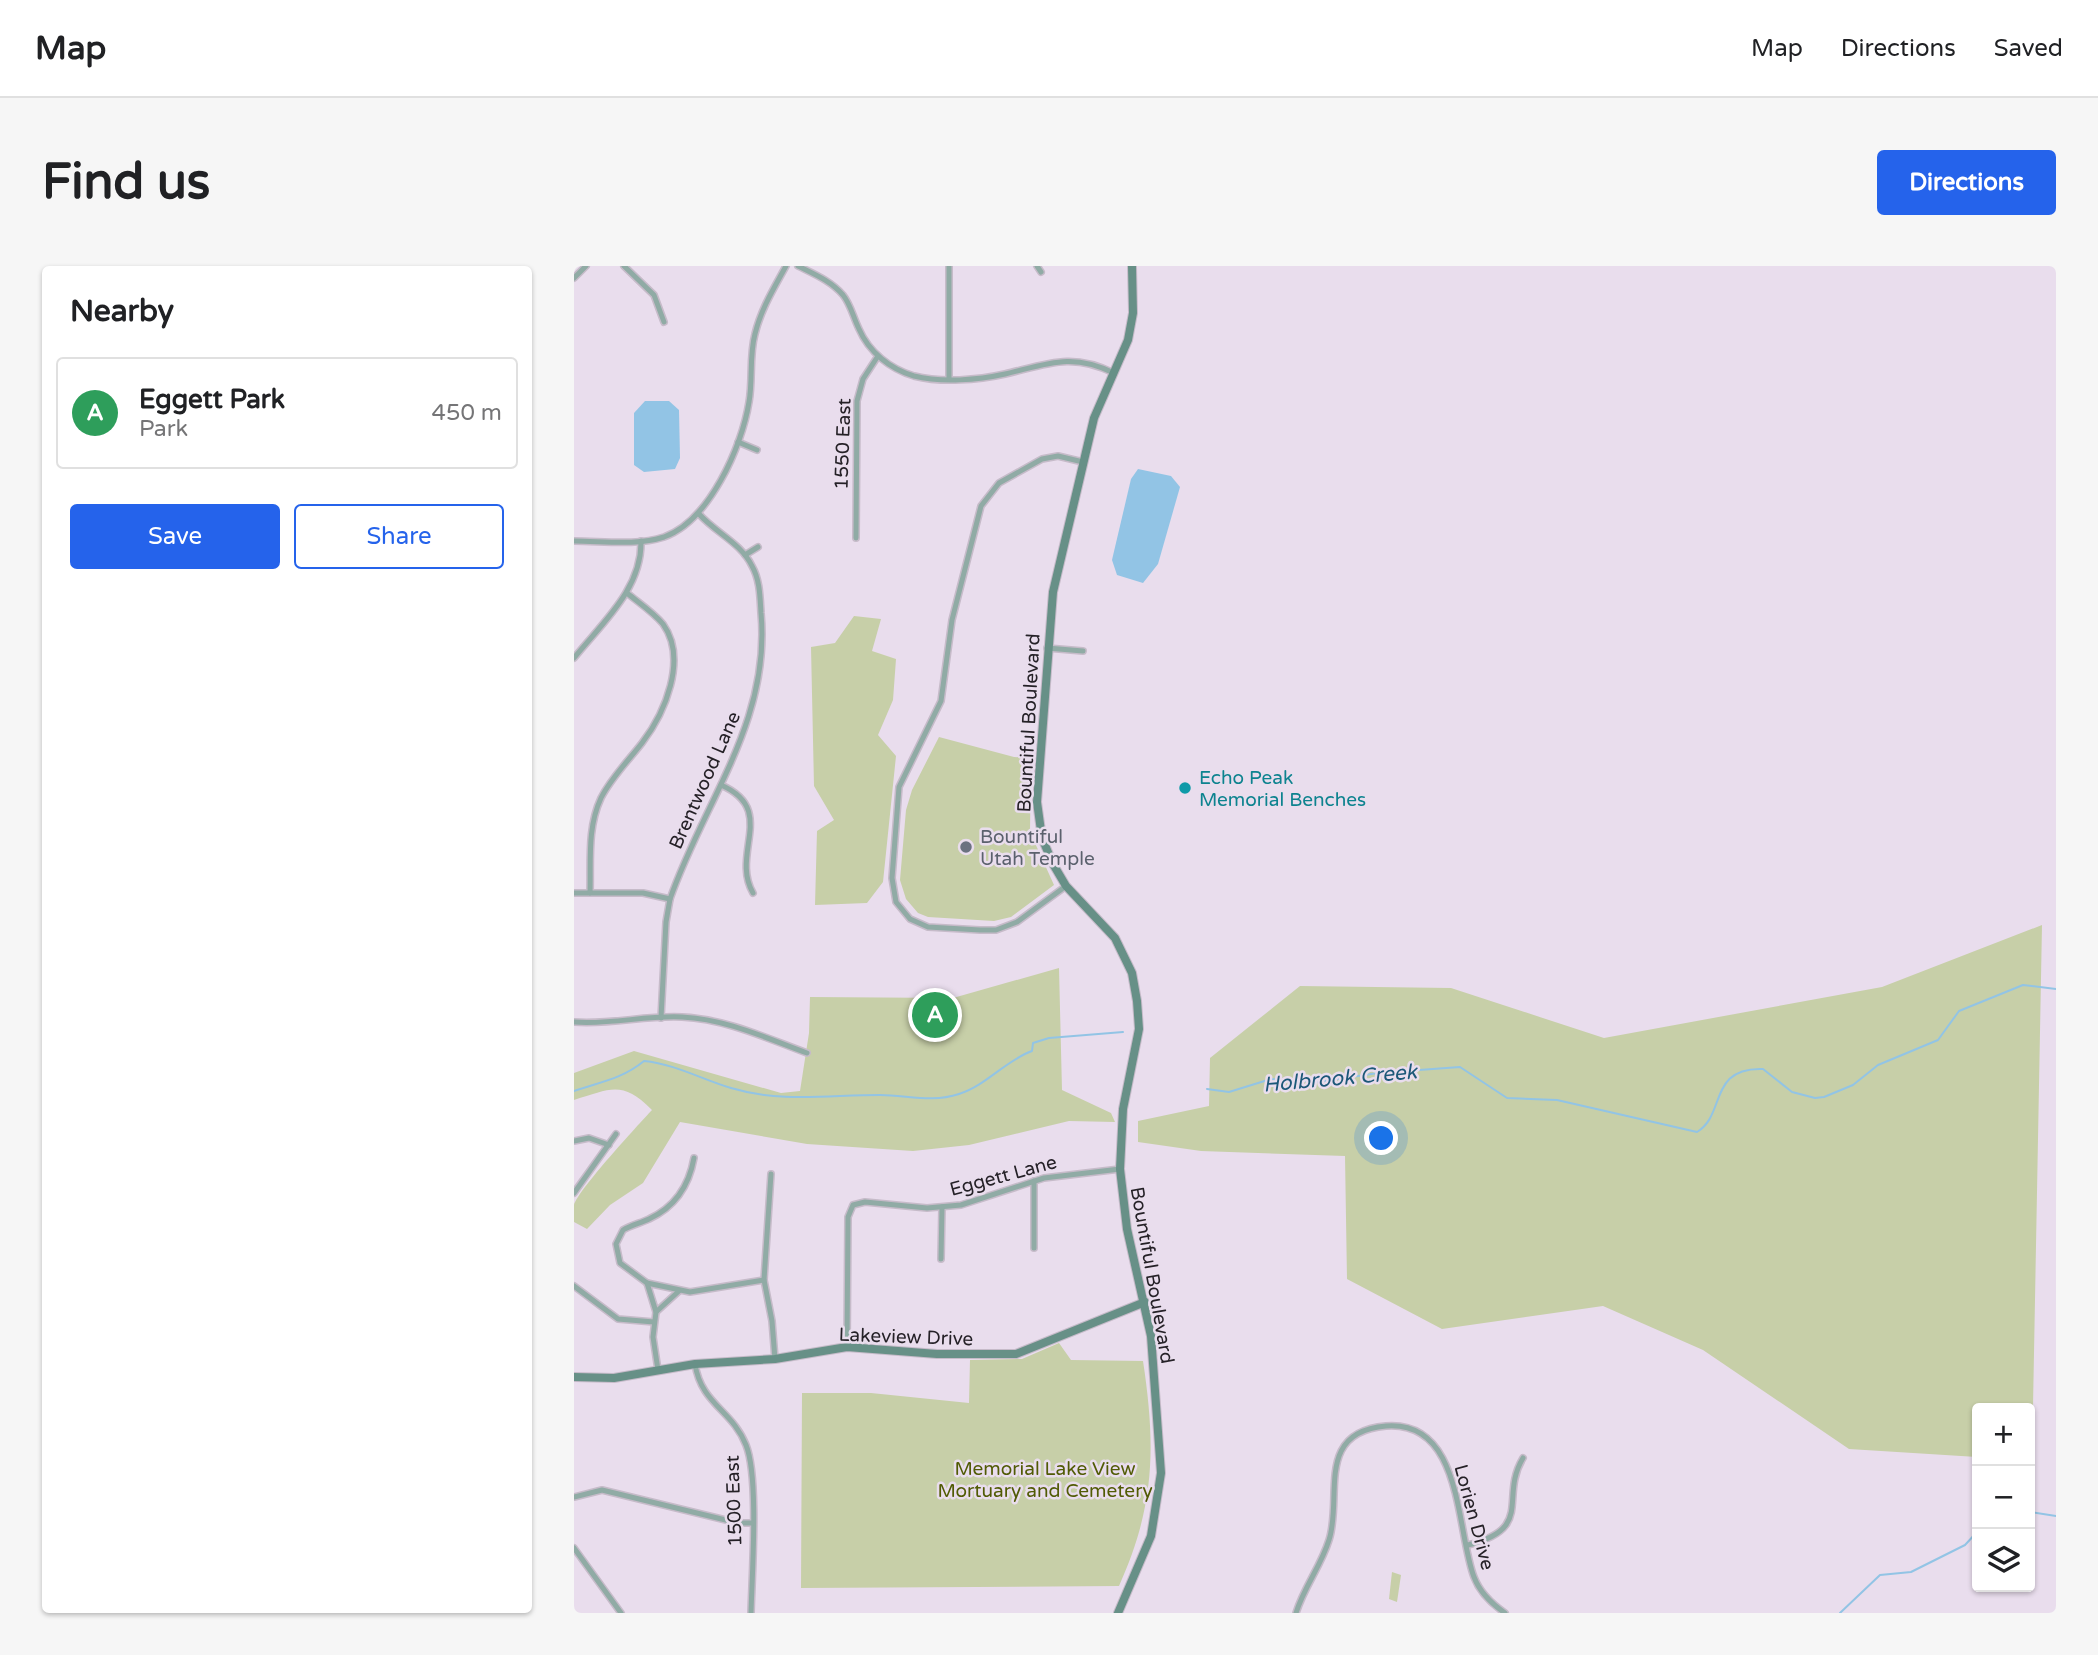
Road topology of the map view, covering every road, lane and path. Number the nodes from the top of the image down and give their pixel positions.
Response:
1 (586, 266) edge
2 (624, 266) edge
3 (786, 266) edge
4 (798, 266) edge
5 (949, 266) edge
6 (1132, 266) edge
7 (574, 278) edge
8 (664, 322) dead end
9 (878, 356) junction
10 (1114, 373) junction
11 (949, 379) junction
12 (738, 442) junction
13 (757, 450) dead end
14 (1083, 461) junction
15 (699, 514) junction
16 (856, 538) dead end
17 (574, 541) edge
18 (642, 541) junction
19 (758, 547) dead end
20 (745, 555) junction
21 (626, 593) junction
22 (1047, 648) junction
23 (1083, 651) dead end
24 (574, 658) edge
25 (721, 785) junction
26 (1066, 886) junction
27 (574, 893) edge
28 (590, 893) junction
29 (753, 893) dead end
30 (670, 899) junction
31 (660, 1018) junction
32 (574, 1022) edge
33 (807, 1053) dead end
34 (616, 1134) dead end
35 (574, 1141) edge
36 (609, 1145) junction
37 (694, 1158) dead end
38 (1120, 1169) junction
39 (771, 1174) dead end
40 (1034, 1181) junction
41 (574, 1193) edge
42 (942, 1207) junction
43 (1034, 1248) dead end
44 (941, 1259) dead end
45 (764, 1280) junction
46 (647, 1283) junction
47 (574, 1286) edge
48 (680, 1291) junction
49 (1145, 1302) junction
50 (656, 1312) junction
51 (654, 1322) junction
52 (847, 1347) junction
53 (775, 1359) junction
54 (695, 1364) junction
55 (658, 1370) junction
56 (574, 1377) edge
57 (1523, 1458) dead end
58 (574, 1497) edge
59 (752, 1523) junction
60 (1468, 1545) junction
61 (574, 1548) edge
62 (621, 1613) edge
63 (751, 1613) edge
64 (1118, 1613) edge
65 (1296, 1613) edge
66 (1505, 1613) edge

1 - 7 street
2 - 8 street
3 - 12 street
4 - 9 street
5 - 11 street
6 - 10 main road, Bountiful Boulevard
9 - 11 street
9 - 16 street, 1550 East
10 - 11 street
10 - 14 main road, Bountiful Boulevard
12 - 13 street
12 - 15 street
14 - 22 main road, Bountiful Boulevard
14 - 26 street
15 - 18 street
15 - 20 street, Brentwood Lane
17 - 18 street
18 - 21 street
19 - 20 street
20 - 25 street, Brentwood Lane
21 - 24 street
21 - 28 street
22 - 23 street
22 - 26 main road, Bountiful Boulevard
25 - 29 street
25 - 30 street, Brentwood Lane
26 - 38 main road, Bountiful Boulevard
27 - 28 street
28 - 30 street
30 - 31 street, Brentwood Lane
31 - 32 street
31 - 33 street
34 - 36 street
35 - 36 street
36 - 41 street
37 - 46 street
38 - 40 street, Eggett Lane
38 - 49 main road, Bountiful Boulevard
39 - 45 street
40 - 42 street, Eggett Lane
40 - 43 street
42 - 44 street
42 - 52 street, Eggett Lane
45 - 48 street
45 - 53 street
46 - 48 street
46 - 50 street
47 - 51 street
48 - 50 street
49 - 52 main road, Lakeview Drive
49 - 64 main road, Bountiful Boulevard
50 - 51 street
51 - 55 street
52 - 53 main road, Lakeview Drive
53 - 54 main road, Lakeview Drive
54 - 55 main road, Lakeview Drive
54 - 59 street, 1500 East
55 - 56 main road, Lakeview Drive
57 - 60 street
58 - 59 street
59 - 63 street, 1500 East
60 - 65 street, Lorien Drive
60 - 66 street, Lorien Drive
61 - 62 street

